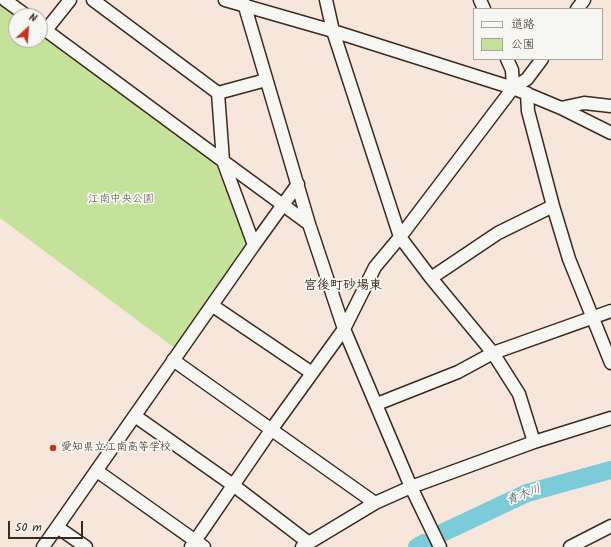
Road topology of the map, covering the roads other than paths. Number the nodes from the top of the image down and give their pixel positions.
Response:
1 (5, 0) edge
2 (70, 0) edge
3 (93, 0) edge
4 (225, 0) edge
5 (326, 0) edge
6 (244, 3) edge
7 (16, 8) edge
8 (48, 23) edge
9 (333, 31) junction
10 (48, 32) edge
11 (507, 60) edge
12 (541, 60) edge
13 (266, 80) junction
14 (513, 88) junction
15 (218, 93) junction
16 (527, 93) junction
17 (611, 106) edge
18 (561, 108) junction
19 (611, 133) edge
20 (222, 161) junction
21 (298, 184) junction
22 (284, 205) junction
23 (553, 206) junction
24 (309, 224) junction
25 (400, 238) junction
26 (254, 245) junction
27 (431, 278) junction
28 (213, 306) junction
29 (611, 311) edge
30 (592, 318) junction
31 (344, 329) junction
32 (493, 353) junction
33 (173, 360) junction
34 (611, 363) edge
35 (312, 373) junction
36 (377, 404) junction
37 (135, 416) junction
38 (611, 418) edge
39 (271, 430) junction
40 (534, 442) junction
41 (97, 471) junction
42 (233, 485) junction
43 (411, 487) junction
44 (375, 502) junction
45 (611, 526) edge
46 (57, 527) junction
47 (197, 545) edge
48 (306, 545) edge
49 (43, 547) edge
50 (86, 547) edge
51 (440, 547) edge
52 (570, 547) edge

1 - 7 street
2 - 8 street
3 - 15 street
4 - 6 street
5 - 9 street
6 - 9 street
6 - 13 street
9 - 14 street
9 - 25 street
10 - 20 street
11 - 14 street
12 - 14 street
13 - 15 street
13 - 21 street
14 - 16 street
14 - 25 street
15 - 20 street
16 - 18 street
16 - 23 street
17 - 18 street
18 - 19 street
20 - 22 street
20 - 26 street
21 - 22 street
21 - 24 street
22 - 24 street
22 - 26 street
23 - 27 street
23 - 30 street
24 - 31 street
25 - 27 street
25 - 31 street
26 - 28 street
27 - 32 street
28 - 33 street
28 - 35 street
29 - 30 street
30 - 32 street
30 - 34 street
31 - 35 street
31 - 36 street
32 - 36 street
32 - 40 street
33 - 37 street
33 - 39 street
35 - 39 street
36 - 43 street
37 - 41 street
37 - 42 street
38 - 40 street
39 - 42 street
39 - 44 street
40 - 43 street
41 - 46 street
41 - 47 street
42 - 47 street
42 - 48 street
43 - 44 street
43 - 51 street
44 - 48 street
45 - 52 street
46 - 49 street
46 - 50 street

